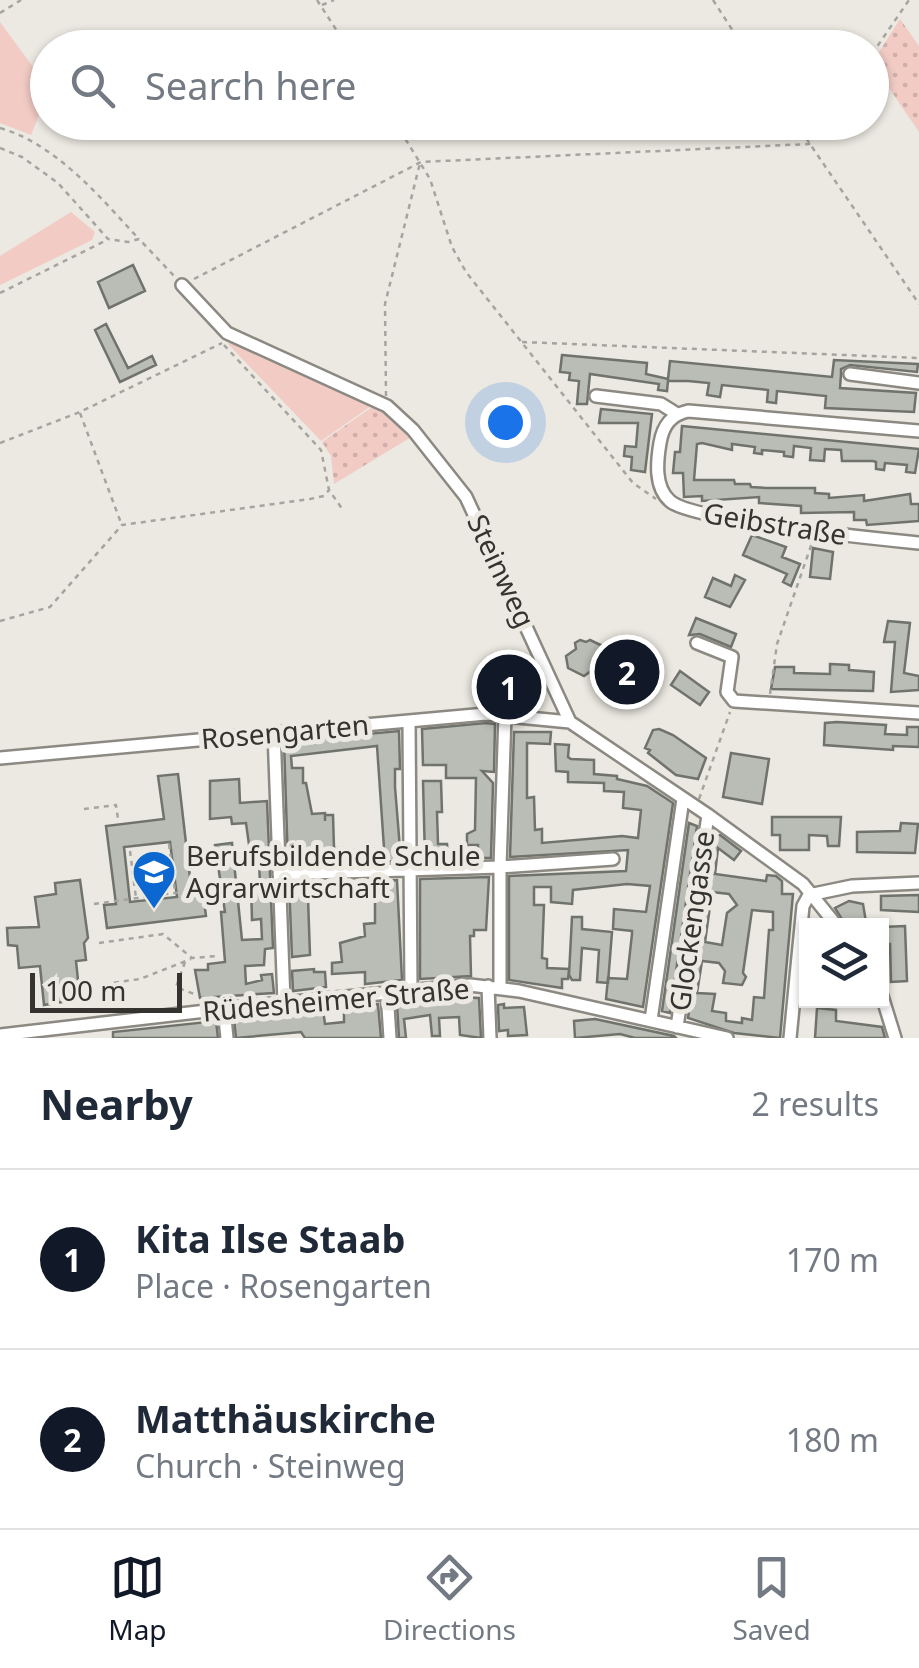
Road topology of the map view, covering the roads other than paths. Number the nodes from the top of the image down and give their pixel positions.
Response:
1 (182, 285) road end
2 (850, 374) dead end
3 (919, 384) edge
4 (596, 396) dead end
5 (677, 414) junction
6 (919, 431) edge
7 (919, 543) edge
8 (697, 643) dead end
9 (919, 713) edge
10 (505, 715) junction
11 (409, 721) junction
12 (570, 722) junction
13 (274, 731) junction
14 (0, 758) edge
15 (682, 798) junction
16 (702, 811) junction
17 (613, 859) dead end
18 (500, 867) junction
19 (409, 870) junction
20 (279, 874) junction
21 (919, 883) edge
22 (810, 895) junction
23 (831, 918) edge
24 (494, 987) junction
25 (412, 989) junction
26 (387, 992) junction
27 (284, 1002) junction
28 (886, 1008) edge
29 (224, 1009) junction
30 (651, 1020) junction
31 (677, 1027) junction
32 (697, 1035) edge
33 (3, 1036) edge
34 (227, 1038) edge
35 (390, 1038) edge
36 (490, 1038) edge
37 (727, 1038) edge
38 (790, 1038) edge
39 (895, 1038) edge

1 - 12 street, Steinweg
2 - 3 street
4 - 5 street
5 - 6 street
5 - 7 street, Geibstraße
8 - 9 street
10 - 11 street, Rosengarten
10 - 12 street, Rosengarten
10 - 18 street
11 - 13 street, Rosengarten
11 - 19 street
12 - 15 street
13 - 14 street, Rosengarten
13 - 20 street
15 - 16 street
15 - 30 street
16 - 22 street
16 - 31 street, Glockengasse
17 - 18 street
18 - 19 street
18 - 24 street
19 - 20 street
19 - 25 street
20 - 27 street
21 - 22 street
22 - 23 street
22 - 38 street
24 - 25 street, Rüdesheimer Straße
24 - 30 street, Rüdesheimer Straße
24 - 36 street
25 - 26 street, Rüdesheimer Straße
26 - 27 street, Rüdesheimer Straße
26 - 35 street
27 - 29 street, Rüdesheimer Straße
28 - 39 street
29 - 33 street, Rüdesheimer Straße
29 - 34 street
30 - 31 street, Rüdesheimer Straße
31 - 32 street, Rüdesheimer Straße
32 - 37 street, Rüdesheimer Straße

